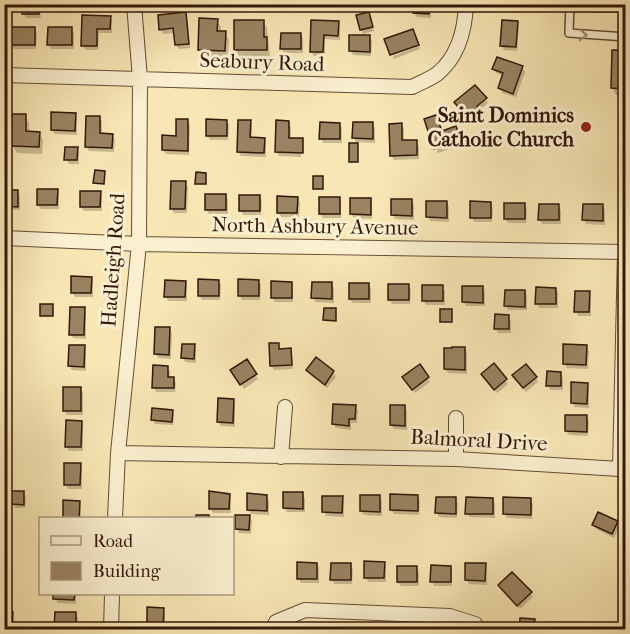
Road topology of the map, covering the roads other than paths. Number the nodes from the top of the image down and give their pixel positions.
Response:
1 (134, 4) edge
2 (466, 4) edge
3 (570, 6) edge
4 (626, 8) edge
5 (626, 37) edge
6 (4, 75) edge
7 (140, 79) junction
8 (4, 238) edge
9 (139, 244) junction
10 (625, 252) edge
11 (285, 407) dead end
12 (456, 418) dead end
13 (118, 453) junction
14 (281, 457) junction
15 (456, 459) junction
16 (115, 517) edge
17 (112, 595) edge
18 (475, 624) dead end
19 (111, 630) edge
20 (273, 630) edge

1 - 7 street, Hadleigh Road
2 - 7 street, Seabury Road
3 - 4 lane
3 -> 5 lane
6 - 7 street, Seabury Road
7 - 9 street, Hadleigh Road
8 - 9 street, North Ashbury Avenue
9 - 10 street, North Ashbury Avenue
9 - 13 street, Hadleigh Road
10 - 15 street, Balmoral Drive
11 - 14 street
12 - 15 street
13 - 14 street, Balmoral Drive
13 - 16 street, Hadleigh Road
14 - 15 street, Balmoral Drive
17 - 19 street
18 - 20 street

